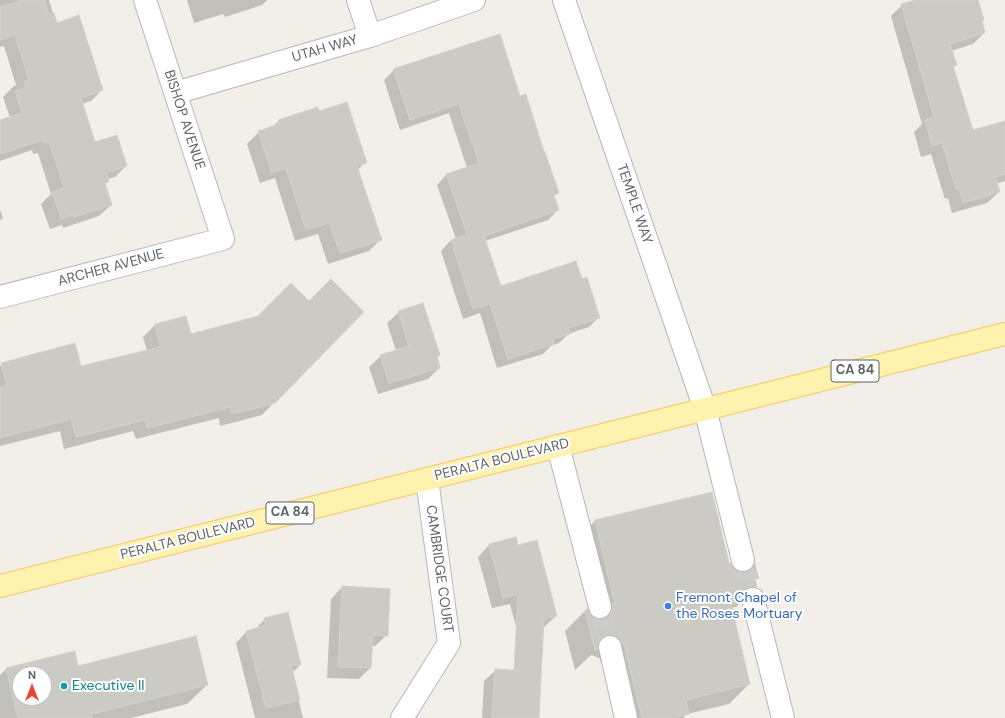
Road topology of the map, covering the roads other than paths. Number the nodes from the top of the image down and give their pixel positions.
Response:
1 (145, 0) edge
2 (358, 0) edge
3 (474, 0) edge
4 (564, 0) edge
5 (370, 36) junction
6 (175, 93) junction
7 (223, 239) joint
8 (0, 297) edge
9 (1005, 334) edge
10 (705, 409) junction
11 (558, 446) junction
12 (427, 478) junction
13 (744, 560) tunnel mouth
14 (0, 586) edge
15 (753, 599) tunnel mouth
16 (600, 607) tunnel mouth
17 (610, 647) tunnel mouth
18 (402, 718) edge
19 (626, 718) edge
20 (783, 718) edge

1 - 6 street, BISHOP AVENUE
2 - 5 street
3 - 5 street, UTAH WAY
4 - 10 street, TEMPLE WAY
5 - 6 street, UTAH WAY
6 - 7 street, BISHOP AVENUE
7 - 8 street, ARCHER AVENUE
9 - 10 main road, PERALTA BOULEVARD / CA 84
10 - 11 main road, PERALTA BOULEVARD / CA 84
10 - 13 street, TEMPLE WAY
11 - 12 main road, PERALTA BOULEVARD / CA 84
11 - 16 street
12 - 14 main road, PERALTA BOULEVARD / CA 84
12 - 18 street, CAMBRIDGE COURT
15 - 20 street
17 - 19 street

